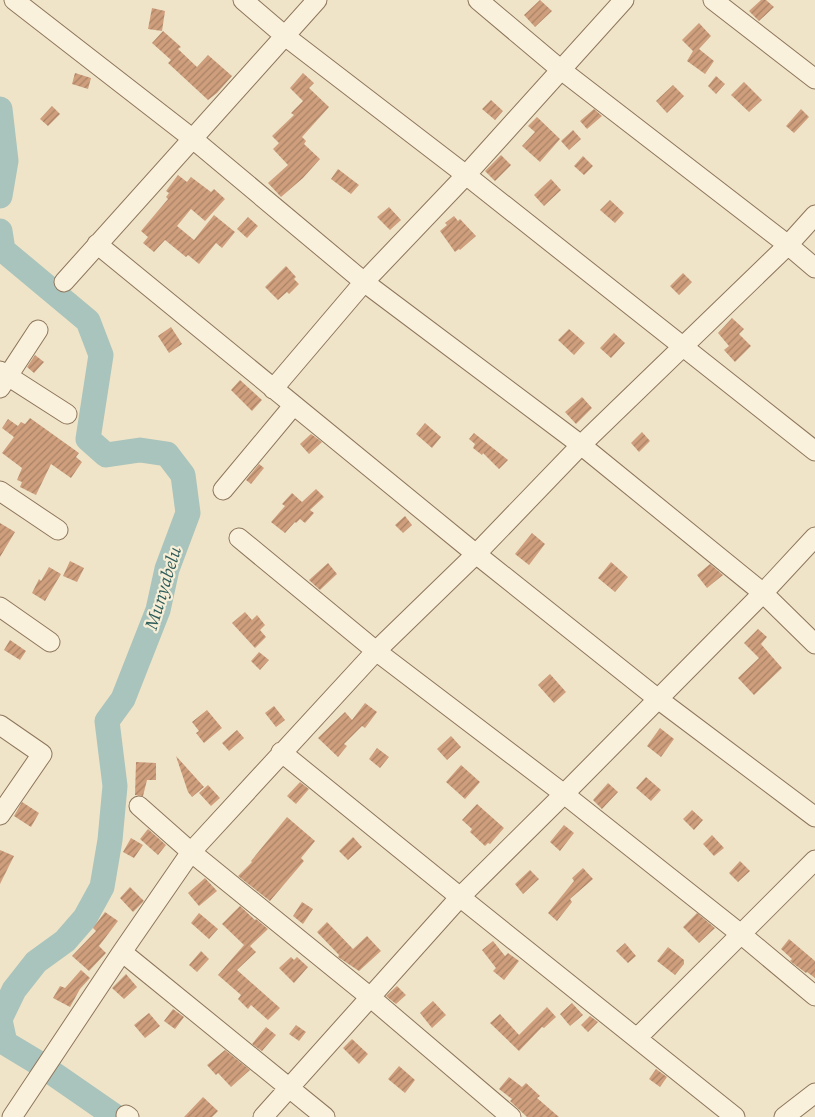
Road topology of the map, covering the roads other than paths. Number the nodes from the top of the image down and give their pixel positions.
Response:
1 (14, 0) edge
2 (243, 0) edge
3 (317, 0) edge
4 (478, 0) edge
5 (624, 0) edge
6 (713, 0) edge
7 (285, 36) junction
8 (560, 69) junction
9 (815, 79) edge
10 (193, 139) junction
11 (466, 175) junction
12 (815, 215) edge
13 (96, 244) junction
14 (788, 244) junction
15 (815, 268) edge
16 (64, 282) dead end
17 (364, 282) junction
18 (38, 330) dead end
19 (683, 348) junction
20 (3, 378) edge
21 (273, 389) junction
22 (293, 406) junction
23 (67, 414) dead end
24 (581, 445) junction
25 (815, 451) edge
26 (223, 490) dead end
27 (0, 491) edge
28 (58, 530) dead end
29 (815, 537) edge
30 (239, 538) dead end
31 (476, 554) junction
32 (763, 593) junction
33 (0, 607) edge
34 (50, 642) dead end
35 (815, 644) edge
36 (376, 651) junction
37 (658, 698) junction
38 (0, 725) edge
39 (282, 752) junction
40 (564, 794) junction
41 (139, 806) dead end
42 (0, 815) edge
43 (815, 817) edge
44 (191, 852) junction
45 (815, 860) edge
46 (460, 897) junction
47 (742, 934) junction
48 (122, 952) junction
49 (815, 996) edge
50 (370, 997) junction
51 (637, 1038) junction
52 (289, 1088) junction
53 (815, 1093) edge
54 (12, 1117) edge
55 (263, 1117) edge
56 (325, 1117) edge
57 (511, 1117) edge
58 (735, 1117) edge
59 (784, 1117) edge

1 - 10 street
2 - 7 street
3 - 7 street
4 - 8 street
5 - 8 street
6 - 9 street
7 - 10 street
7 - 11 street
8 - 11 street
8 - 14 street
10 - 13 street
10 - 17 street
11 - 17 street
11 - 19 street
12 - 14 street
13 - 16 street
13 - 21 street
14 - 15 street
14 - 19 street
17 - 21 street
17 - 24 street
18 - 20 street
19 - 24 street
19 - 25 street
20 - 23 street
21 - 22 street
22 - 26 street
22 - 31 street
24 - 31 street
24 - 32 street
27 - 28 street
29 - 32 street
30 - 36 street
31 - 36 street
31 - 37 street
32 - 35 street
32 - 37 street
33 - 34 street
36 - 39 street
36 - 40 street
37 - 40 street
37 - 43 street
38 - 42 street
39 - 44 street
39 - 46 street
40 - 46 street
40 - 47 street
41 - 44 street
44 - 48 street
44 - 50 street
45 - 47 street
46 - 50 street
46 - 51 street
47 - 49 street
47 - 51 street
48 - 52 street
48 - 54 street
50 - 52 street
50 - 57 street
51 - 58 street
52 - 55 street
52 - 56 street
53 - 59 street

